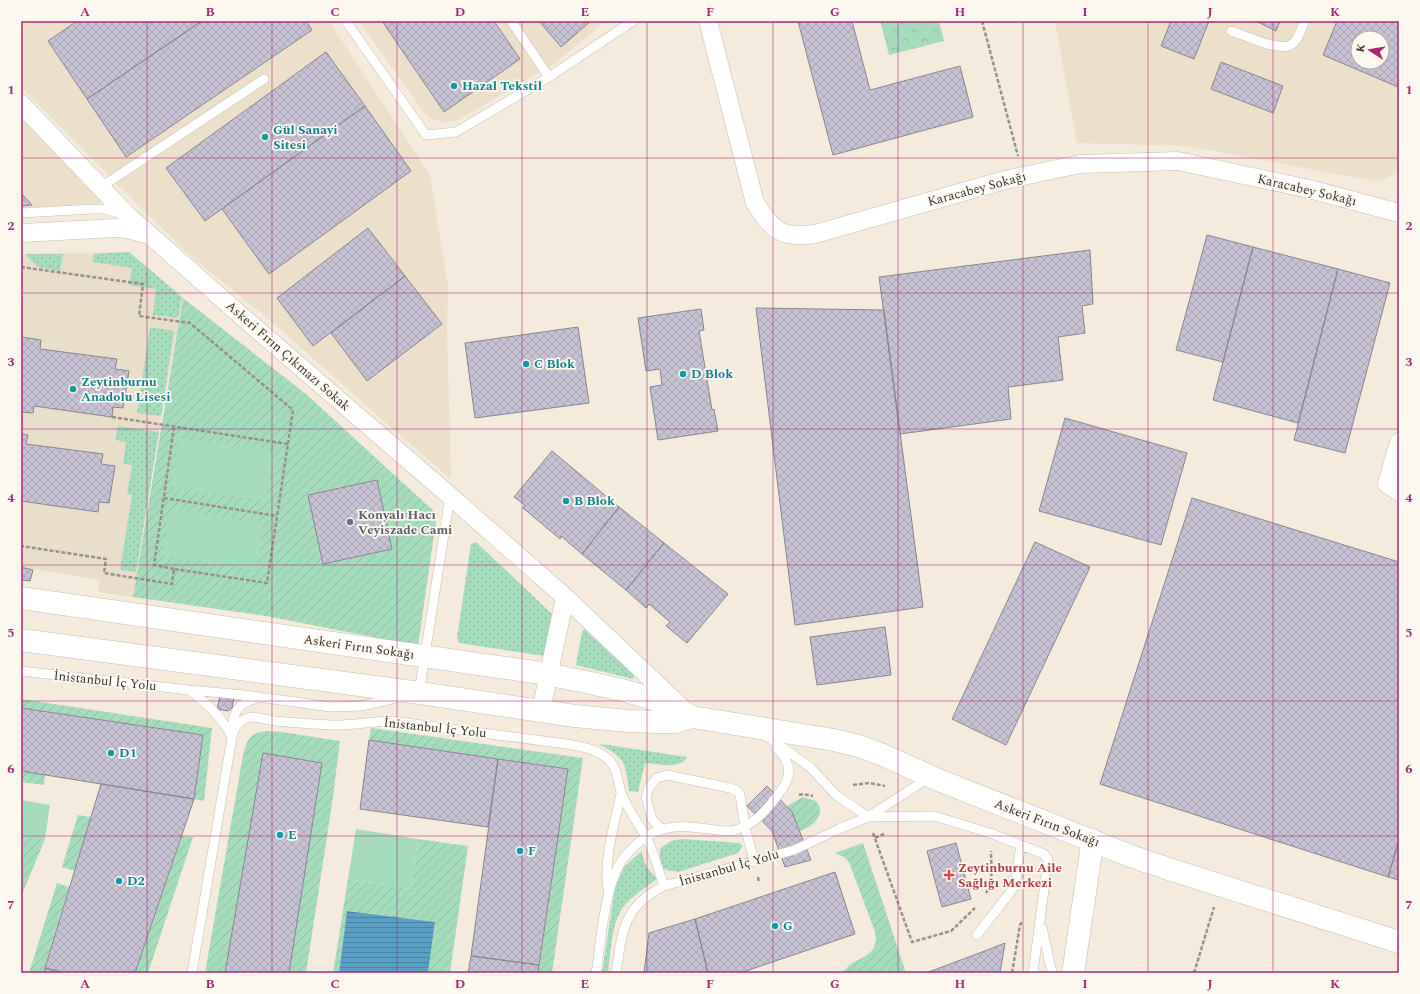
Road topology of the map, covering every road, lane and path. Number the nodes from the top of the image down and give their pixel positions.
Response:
1 (346, 21) edge
2 (511, 21) edge
3 (632, 21) edge
4 (708, 21) edge
5 (982, 21) edge
6 (1305, 21) edge
7 (1231, 30) dead end
8 (549, 77) junction
9 (264, 79) dead end
10 (21, 104) edge
11 (1024, 176) junction
12 (100, 187) junction
13 (21, 213) edge
14 (1399, 213) edge
15 (127, 215) junction
16 (21, 233) edge
17 (149, 234) junction
18 (21, 267) edge
19 (112, 417) dead end
20 (174, 427) junction
21 (1399, 442) edge
22 (288, 444) junction
23 (1399, 492) edge
24 (450, 496) junction
25 (164, 498) junction
26 (277, 516) junction
27 (21, 546) edge
28 (174, 569) junction
29 (565, 597) junction
30 (21, 598) edge
31 (21, 640) edge
32 (425, 657) junction
33 (21, 671) edge
34 (548, 674) junction
35 (189, 690) junction
36 (420, 693) junction
37 (262, 698) junction
38 (541, 711) junction
39 (692, 717) junction
40 (755, 728) junction
41 (232, 737) junction
42 (936, 779) junction
43 (621, 793) junction
44 (868, 817) junction
45 (745, 827) junction
46 (663, 829) junction
47 (890, 832) dead end
48 (646, 838) junction
49 (1092, 840) junction
50 (1021, 845) junction
51 (1019, 858) junction
52 (754, 861) junction
53 (664, 886) junction
54 (1220, 886) junction
55 (608, 894) junction
56 (983, 898) dead end
57 (980, 904) dead end
58 (1040, 919) junction
59 (1023, 920) dead end
60 (977, 935) dead end
61 (1399, 942) edge
62 (192, 973) edge
63 (596, 973) edge
64 (616, 973) edge
65 (1012, 973) edge
66 (1033, 973) edge
67 (1052, 973) edge
68 (1073, 973) edge
69 (1194, 973) edge

1 - 8 lane
2 - 8 lane
3 - 8 lane
4 - 11 street, Karacabey Sokağı
5 - 11 path
6 - 7 lane
9 - 12 lane
10 - 12 street, Askeri Fırın Çıkmazı Sokak
11 - 14 street, Karacabey Sokağı
12 - 15 street, Askeri Fırın Çıkmazı Sokak
13 - 15 lane
15 - 17 street, Askeri Fırın Çıkmazı Sokak
16 - 17 street
17 - 24 street, Askeri Fırın Çıkmazı Sokak
18 - 22 path
19 - 20 path
20 - 22 path
20 - 25 path
21 - 23 street
22 - 26 path
24 - 29 street, Askeri Fırın Çıkmazı Sokak
24 - 32 lane
25 - 26 path
25 - 28 path
26 - 28 path
27 - 28 path
29 - 34 street
29 - 39 street, Askeri Fırın Çıkmazı Sokak
30 - 32 street, Askeri Fırın Sokağı
31 - 36 street, Askeri Fırın Sokağı
32 - 34 street, Askeri Fırın Sokağı
32 - 36 lane
33 - 35 lane, İnistanbul İç Yolu
34 - 38 street
34 - 39 street, Askeri Fırın Sokağı
35 - 37 lane, İnistanbul İç Yolu
35 - 41 lane, İnistanbul İç Yolu
36 - 37 lane, İnistanbul İç Yolu
36 - 38 street, Askeri Fırın Sokağı
37 - 41 lane, İnistanbul İç Yolu
38 - 39 street, Askeri Fırın Sokağı
39 - 40 street, Askeri Fırın Sokağı
40 - 42 street, Askeri Fırın Sokağı
40 - 44 lane
40 - 45 lane, İnistanbul İç Yolu
41 - 43 lane, İnistanbul İç Yolu
41 - 62 lane, İnistanbul İç Yolu
42 - 44 lane
42 - 49 street, Askeri Fırın Sokağı
43 - 48 lane, İnistanbul İç Yolu
43 - 55 lane, İnistanbul İç Yolu
44 - 50 lane
44 - 52 lane, İnistanbul İç Yolu
45 - 46 lane, İnistanbul İç Yolu
45 - 46 lane
45 - 52 lane
46 - 48 lane, İnistanbul İç Yolu
47 - 57 path
48 - 53 lane, İnistanbul İç Yolu
48 - 55 lane, İnistanbul İç Yolu
49 - 54 street, Askeri Fırın Sokağı
49 - 68 street
50 - 51 lane
50 - 58 lane
51 - 56 path
51 - 60 lane
52 - 53 lane, İnistanbul İç Yolu
53 - 64 lane, İnistanbul İç Yolu
54 - 61 street, Askeri Fırın Sokağı
54 - 69 path
55 - 63 lane, İnistanbul İç Yolu
58 - 66 lane
58 - 67 lane
59 - 65 path

